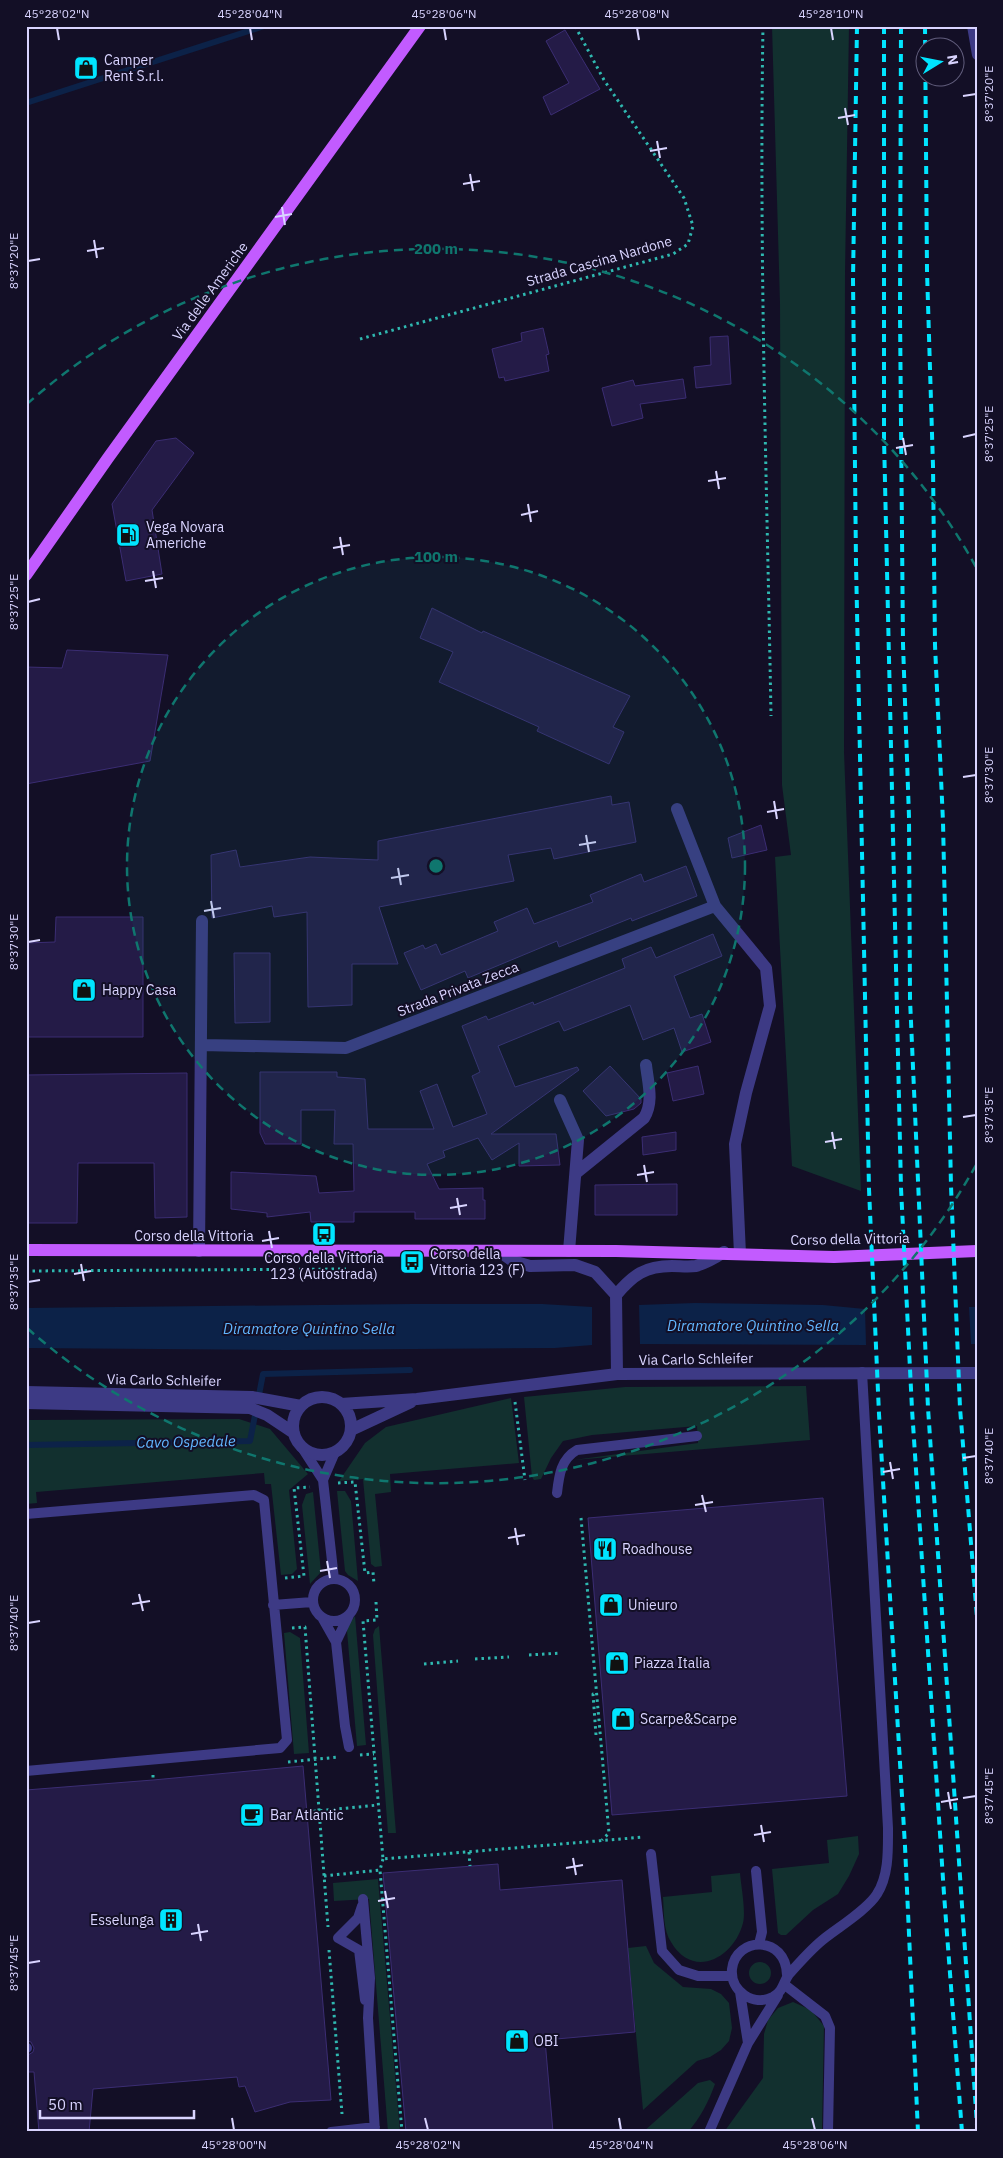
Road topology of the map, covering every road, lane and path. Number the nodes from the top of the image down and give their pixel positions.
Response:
1 (420, 26) edge
2 (575, 26) edge
3 (763, 26) edge
4 (972, 26) edge
5 (977, 54) edge
6 (360, 339) dead end
7 (26, 575) edge
8 (771, 716) dead end
9 (677, 809) dead end
10 (715, 906) junction
11 (202, 921) dead end
12 (202, 1045) junction
13 (646, 1065) dead end
14 (560, 1100) dead end
15 (576, 1173) junction
16 (26, 1250) edge
17 (39, 1251) junction
18 (198, 1251) junction
19 (499, 1251) junction
20 (569, 1251) junction
21 (977, 1251) edge
22 (724, 1252) junction
23 (740, 1254) junction
24 (26, 1257) edge
25 (354, 1269) dead end
26 (26, 1271) edge
27 (616, 1295) junction
28 (862, 1372) junction
29 (977, 1373) edge
30 (617, 1374) junction
31 (26, 1392) edge
32 (515, 1396) dead end
33 (417, 1399) junction
34 (26, 1403) edge
35 (251, 1403) junction
36 (341, 1404) junction
37 (301, 1406) junction
38 (351, 1430) junction
39 (294, 1433) junction
40 (696, 1436) dead end
41 (301, 1446) junction
42 (335, 1452) junction
43 (338, 1475) dead end
44 (323, 1480) junction
45 (525, 1480) dead end
46 (312, 1486) dead end
47 (557, 1493) dead end
48 (26, 1514) edge
49 (581, 1518) dead end
50 (334, 1579) junction
51 (374, 1584) dead end
52 (285, 1586) dead end
53 (312, 1602) junction
54 (376, 1602) dead end
55 (274, 1605) junction
56 (349, 1615) junction
57 (323, 1619) junction
58 (289, 1622) dead end
59 (336, 1642) junction
60 (560, 1652) dead end
61 (529, 1655) dead end
62 (509, 1657) dead end
63 (475, 1660) dead end
64 (458, 1661) dead end
65 (424, 1664) dead end
66 (597, 1694) junction
67 (596, 1735) dead end
68 (349, 1747) dead end
69 (26, 1770) edge
70 (153, 1775) dead end
71 (153, 1780) dead end
72 (378, 1806) junction
73 (319, 1811) junction
74 (307, 1812) dead end
75 (644, 1837) dead end
76 (602, 1841) junction
77 (468, 1852) junction
78 (651, 1854) dead end
79 (383, 1859) junction
80 (470, 1866) dead end
81 (380, 1870) junction
82 (756, 1871) dead end
83 (324, 1876) junction
84 (333, 1937) junction
85 (759, 1944) junction
86 (329, 1946) dead end
87 (732, 1976) junction
88 (784, 1984) junction
89 (740, 1992) junction
90 (368, 2018) junction
91 (748, 2043) junction
92 (342, 2114) dead end
93 (375, 2130) edge
94 (331, 2132) edge
95 (402, 2132) edge
96 (709, 2132) edge
97 (828, 2132) edge

1 - 7 main road, Via delle Americhe
2 - 6 path, Strada Cascina Nardone
3 - 8 path
4 - 5 lane
9 - 10 street
10 - 12 street, Strada Privata Zecca
10 - 23 street
11 - 12 street
12 - 18 street
13 - 15 street
14 - 15 street
15 - 20 street
16 - 17 main road, Corso della Vittoria
17 - 18 main road, Corso della Vittoria
17 - 24 main road, Corso della Vittoria
18 - 19 main road, Corso della Vittoria
19 - 20 main road, Corso della Vittoria
19 - 27 street, Corso della Vittoria
20 - 22 main road, Corso della Vittoria
21 - 23 main road, Corso della Vittoria
22 - 23 main road, Corso della Vittoria
22 - 27 street
25 - 26 path
27 - 30 street
28 - 29 street, Via Carlo Schleifer
28 - 30 street, Via Carlo Schleifer
28 - 88 lane
30 - 33 street, Via Carlo Schleifer
31 - 35 street, Via Carlo Schleifer
32 - 45 path
33 - 36 street
33 - 38 street
34 - 35 street, Via Carlo Schleifer
35 - 37 street, Via Carlo Schleifer
35 - 39 street, Via Carlo Schleifer
36 - 37 street
36 - 38 street
37 - 39 street
38 - 42 street
39 - 41 street
40 - 47 lane
41 - 42 street
41 - 44 lane
42 - 44 lane
43 - 51 path
44 - 50 lane
46 - 52 path
48 - 55 lane
49 - 66 path
50 - 53 lane
50 - 56 lane
53 - 55 lane
53 - 57 lane
54 - 72 path
55 - 69 lane
56 - 57 lane
56 - 59 lane
57 - 59 lane
58 - 73 path
59 - 68 lane
60 - 61 path
62 - 63 path
64 - 65 path
66 - 67 path
66 - 76 path
70 - 71 path
72 - 73 path
72 - 79 path
73 - 74 path
73 - 83 path
75 - 76 path
76 - 77 path
77 - 79 path
77 - 80 path
78 - 87 lane
79 - 81 path
81 - 83 path
81 - 95 path
82 - 85 lane
83 - 84 path
84 - 90 lane
84 - 90 lane
85 - 87 lane
85 - 88 lane
86 - 92 path
87 - 89 lane
88 - 89 lane
88 - 91 lane
88 - 97 lane
89 - 91 lane
90 - 93 lane
91 - 96 lane
93 - 94 lane

